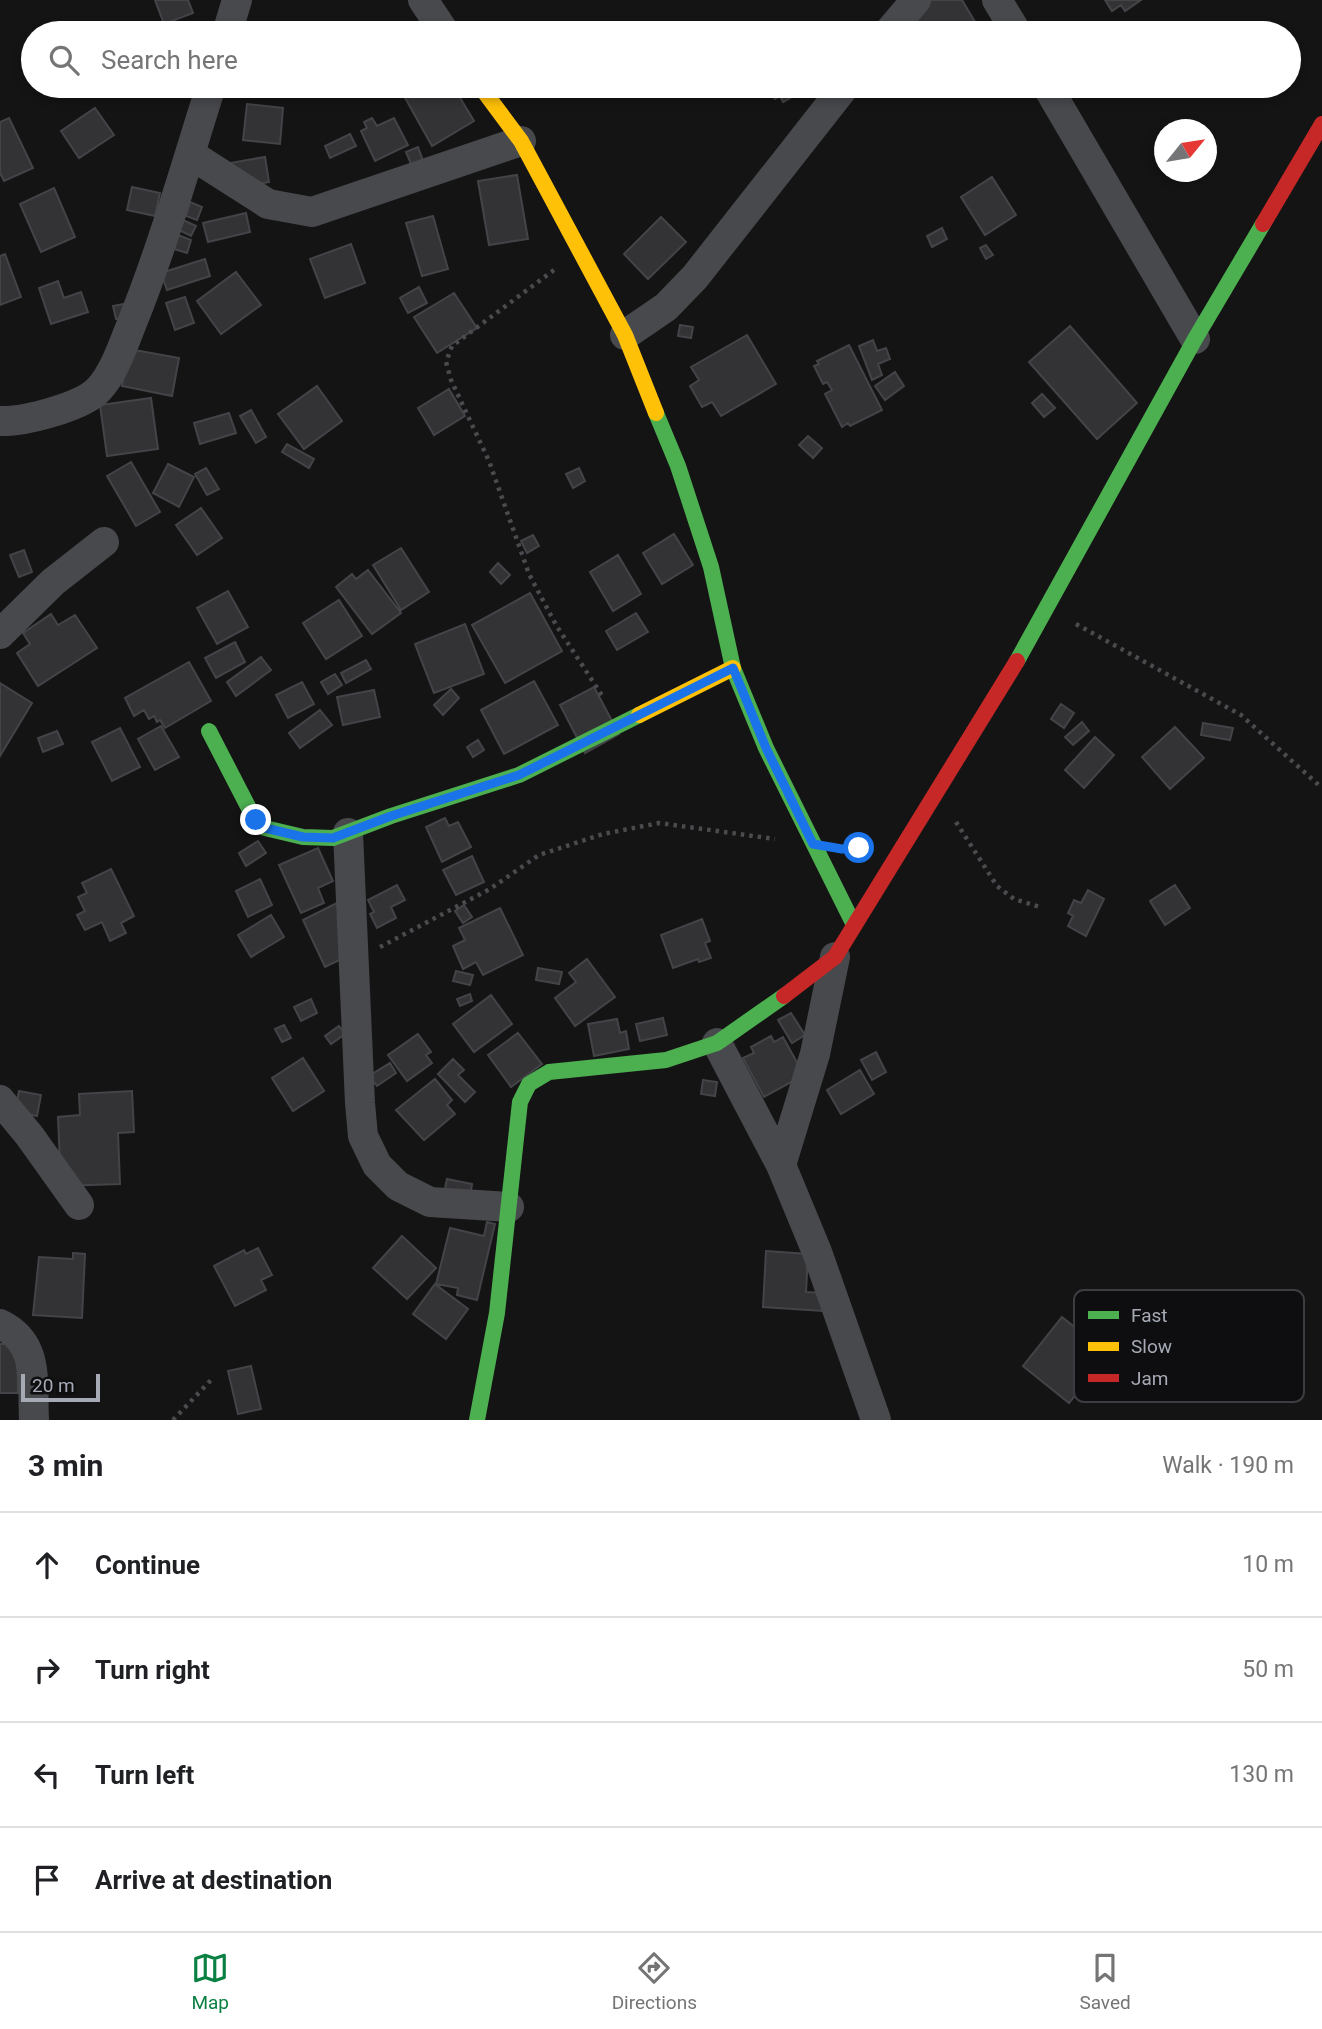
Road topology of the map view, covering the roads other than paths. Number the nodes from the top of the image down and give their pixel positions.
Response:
1 (237, 0) edge
2 (423, 0) edge
3 (916, 0) edge
4 (998, 0) edge
5 (231, 21) edge
6 (436, 21) edge
7 (898, 21) edge
8 (1010, 21) edge
9 (207, 98) edge
10 (489, 98) edge
11 (836, 98) edge
12 (1054, 98) edge
13 (1322, 124) edge
14 (521, 141) junction
15 (190, 154) junction
16 (625, 335) junction
17 (1195, 339) junction
18 (0, 421) edge
19 (104, 542) dead end
20 (0, 634) edge
21 (733, 668) junction
22 (209, 731) dead end
23 (348, 833) junction
24 (854, 925) junction
25 (835, 957) junction
26 (717, 1043) junction
27 (0, 1100) edge
28 (781, 1166) junction
29 (79, 1205) dead end
30 (509, 1207) junction
31 (0, 1324) edge
32 (34, 1420) edge
33 (477, 1420) edge
34 (876, 1420) edge

1 - 5 street
2 - 6 street
3 - 7 street
4 - 8 street
9 - 15 street
10 - 14 street
11 - 16 street
12 - 17 street
13 - 17 street
14 - 15 street
14 - 16 street
15 - 18 street
16 - 21 street
17 - 24 street
19 - 20 street
21 - 23 street
21 - 24 street
22 - 23 street
23 - 30 street
24 - 25 street
25 - 26 street
25 - 28 street
26 - 28 street
26 - 30 street
27 - 29 street
28 - 34 street
30 - 33 street
31 - 32 street

